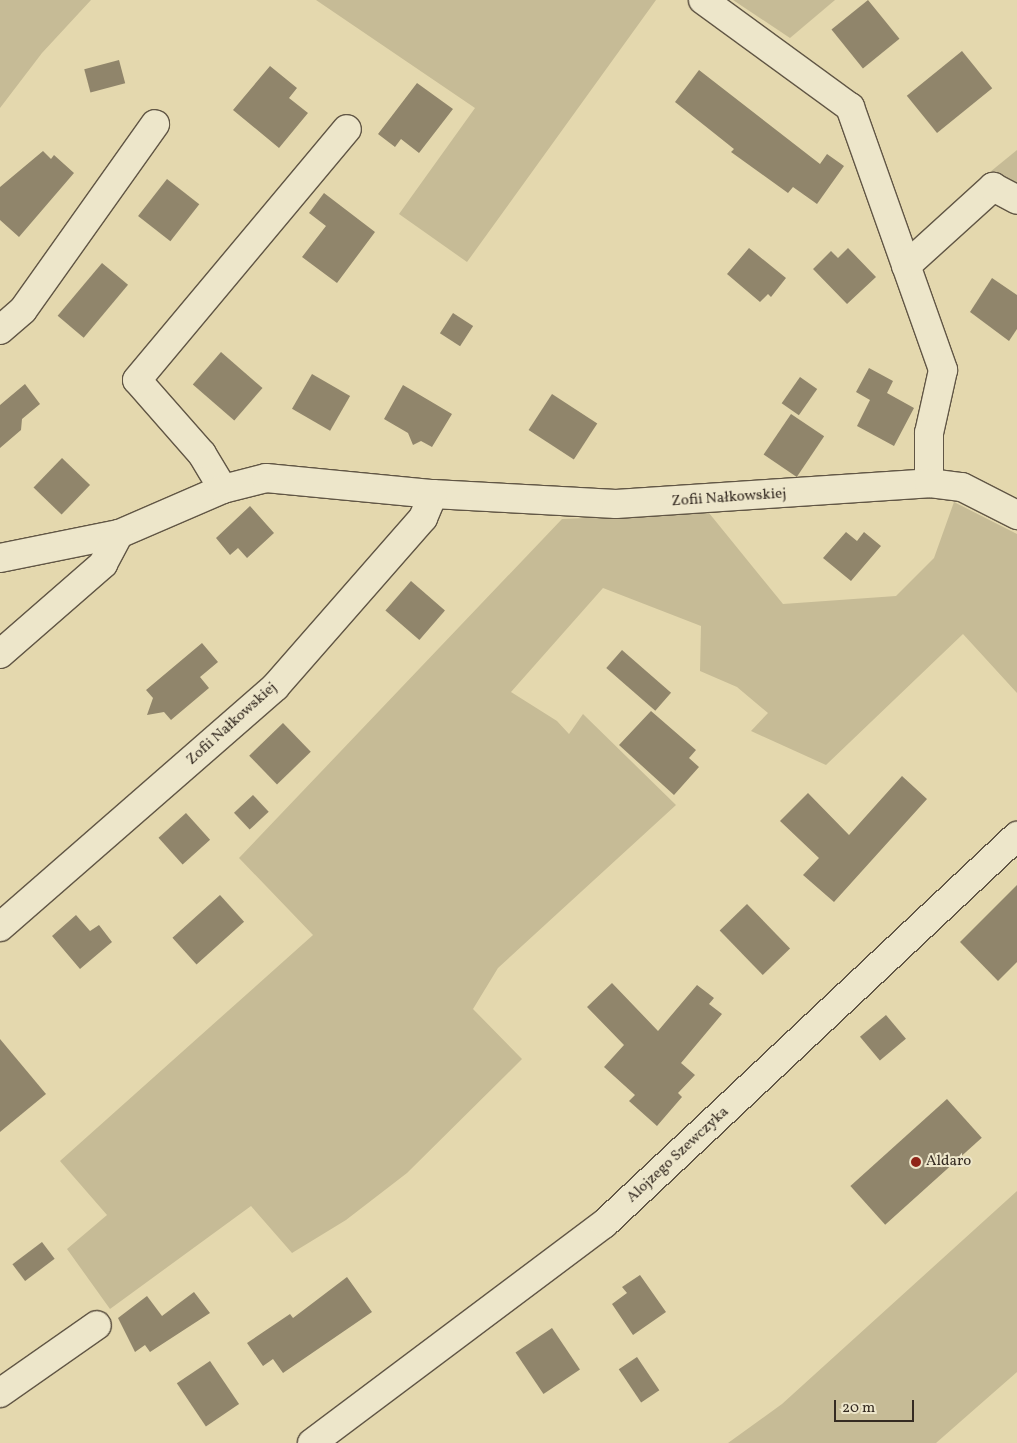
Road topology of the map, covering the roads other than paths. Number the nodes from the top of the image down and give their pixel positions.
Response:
1 (703, 0) edge
2 (155, 124) dead end
3 (347, 128) dead end
4 (1017, 200) edge
5 (906, 266) junction
6 (0, 330) edge
7 (929, 483) junction
8 (224, 489) junction
9 (433, 494) junction
10 (1017, 516) edge
11 (119, 534) junction
12 (0, 558) edge
13 (0, 654) edge
14 (1017, 836) edge
15 (0, 927) edge
16 (98, 1325) dead end
17 (0, 1393) edge
18 (312, 1443) edge

1 - 5 street
2 - 6 street
3 - 8 street
4 - 5 street
5 - 7 street
7 - 9 street, Zofii Nałkowskiej
7 - 10 street, Zofii Nałkowskiej
8 - 9 street, Zofii Nałkowskiej
8 - 11 street, Zofii Nałkowskiej
9 - 15 street, Zofii Nałkowskiej
11 - 12 street, Zofii Nałkowskiej
11 - 13 street
14 - 18 street, Alojzego Szewczyka
16 - 17 street

